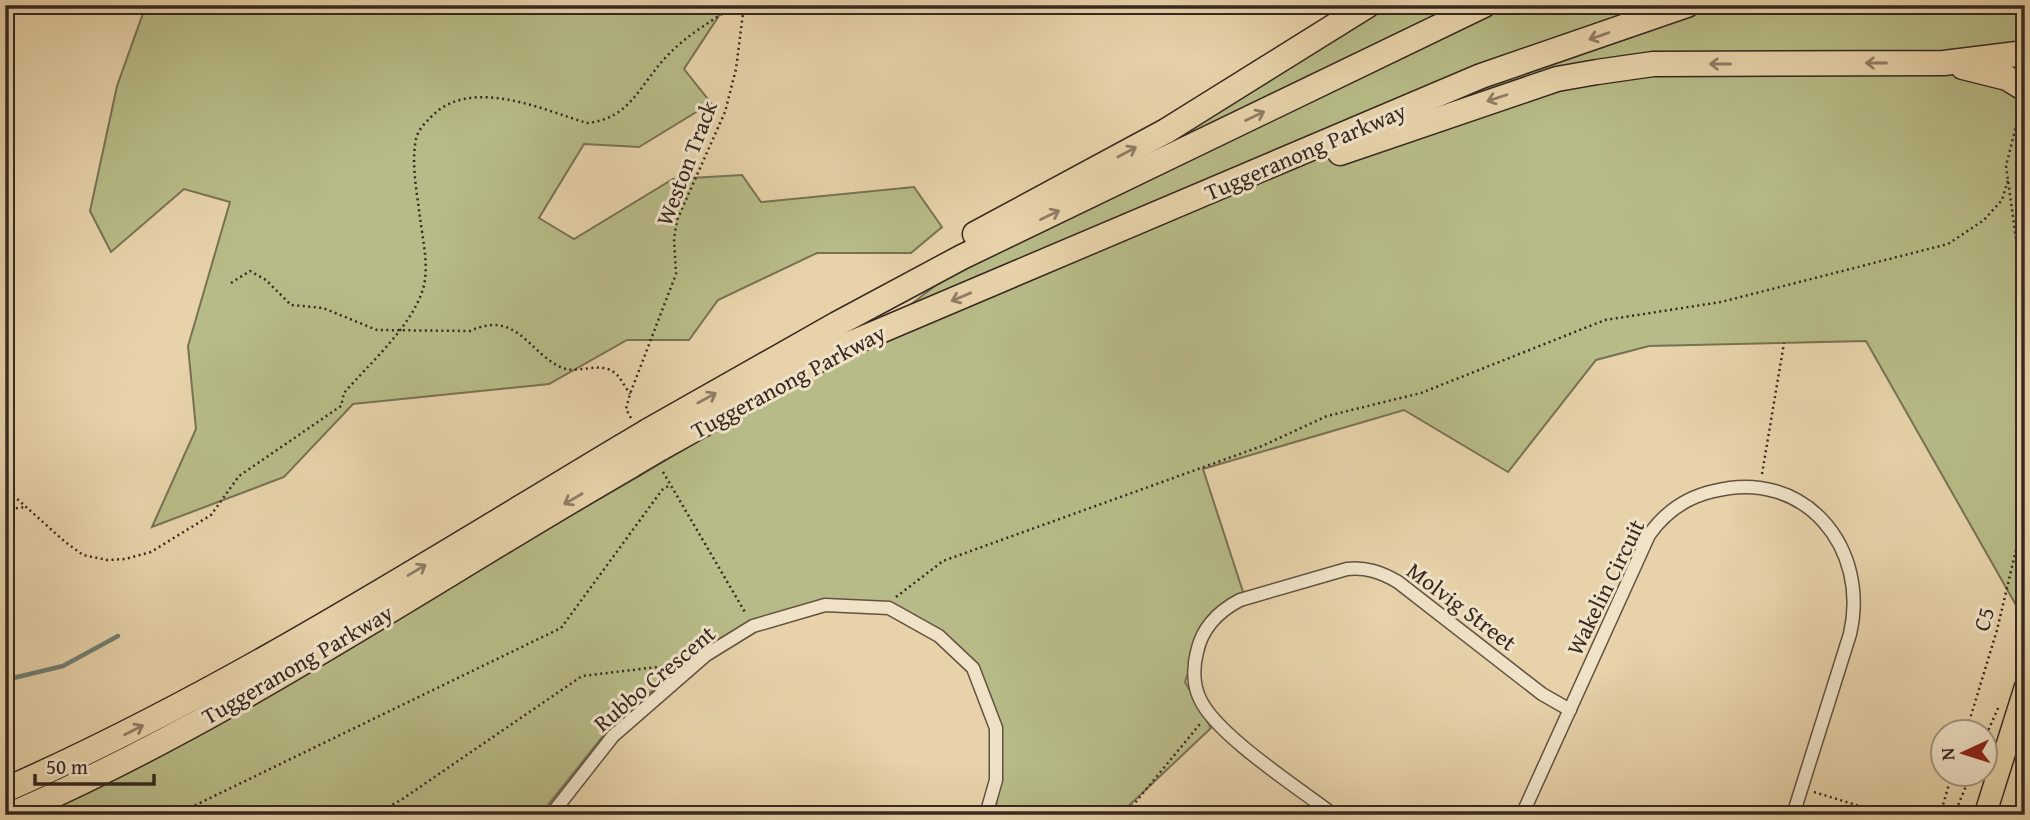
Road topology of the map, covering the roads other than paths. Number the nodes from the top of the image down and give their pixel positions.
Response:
1 (1368, 5) edge
2 (1484, 5) edge
3 (1687, 5) edge
4 (2025, 53) edge
5 (1944, 64) junction
6 (2025, 89) edge
7 (1024, 271) junction
8 (837, 324) junction
9 (649, 441) junction
10 (626, 456) junction
11 (2025, 688) edge
12 (1570, 710) junction
13 (5, 790) edge
14 (10, 815) edge
15 (551, 815) edge
16 (986, 815) edge
17 (1334, 815) edge
18 (1522, 815) edge
19 (1793, 815) edge
20 (1985, 815) edge

8 -> 1 highway
8 -> 2 highway, Tuggeranong Parkway
3 -> 7 highway, Tuggeranong Parkway
4 - 5 highway
5 - 6 highway
5 -> 7 highway
7 -> 9 highway, Tuggeranong Parkway
9 -> 8 highway, Tuggeranong Parkway
9 - 10 highway, Tuggeranong Parkway, bridge
13 -> 10 highway, Tuggeranong Parkway
10 -> 14 highway, Tuggeranong Parkway
11 - 20 main road
12 - 17 street, Molvig Street
12 - 18 street, Wakelin Circuit
12 - 19 street, Wakelin Circuit
15 - 16 street, Rubbo Crescent

